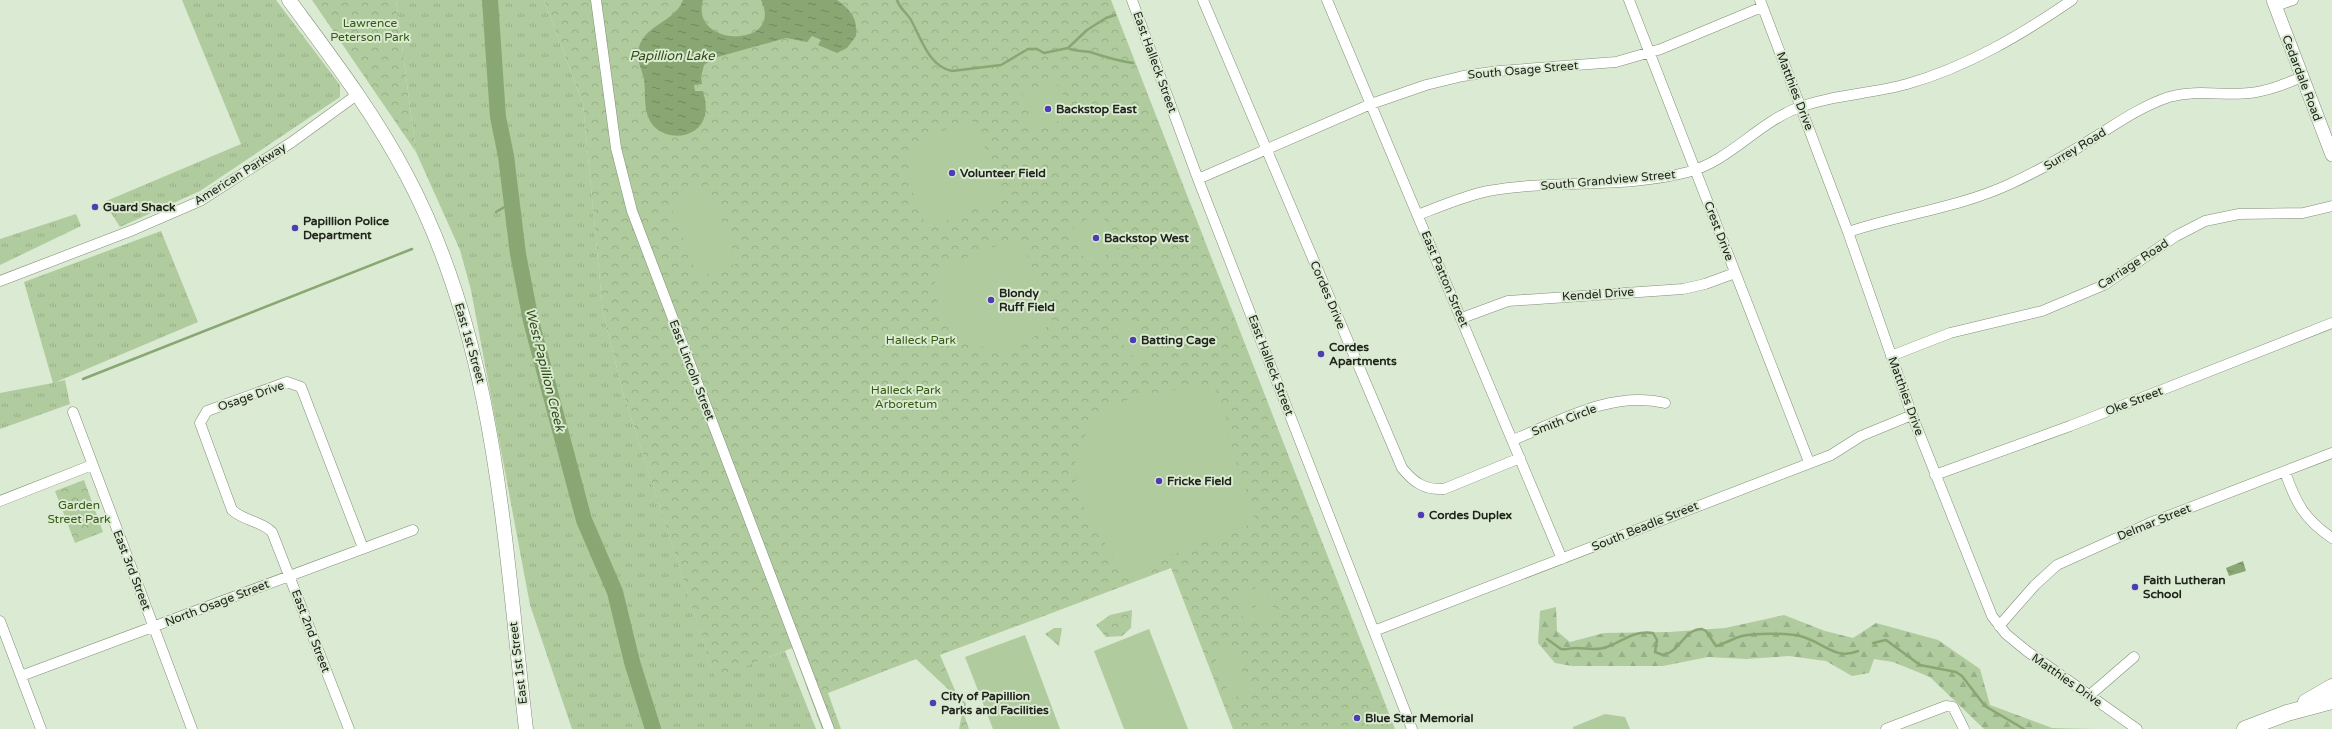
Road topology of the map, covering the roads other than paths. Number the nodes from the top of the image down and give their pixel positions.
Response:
1 (289, 0) edge
2 (596, 0) edge
3 (1132, 0) edge
4 (1203, 0) edge
5 (1327, 0) edge
6 (1629, 0) edge
7 (2072, 0) edge
8 (2292, 0) edge
9 (2274, 3) edge
10 (1761, 4) edge
11 (1649, 53) junction
12 (2302, 77) junction
13 (358, 94) junction
14 (1371, 104) junction
15 (1801, 107) junction
16 (1266, 149) junction
17 (2332, 155) edge
18 (1695, 170) junction
19 (1198, 178) junction
20 (2332, 206) edge
21 (1418, 215) junction
22 (1848, 232) junction
23 (1735, 273) junction
24 (0, 280) edge
25 (1462, 318) junction
26 (2332, 323) edge
27 (1891, 356) junction
28 (1665, 403) dead end
29 (73, 412) dead end
30 (1912, 415) junction
31 (1513, 440) junction
32 (2332, 453) edge
33 (1520, 458) junction
34 (1809, 462) junction
35 (92, 465) junction
36 (2284, 472) junction
37 (1935, 475) junction
38 (0, 501) edge
39 (413, 530) dead end
40 (273, 533) joint
41 (2332, 538) edge
42 (363, 548) junction
43 (1562, 559) junction
44 (290, 575) junction
45 (0, 621) edge
46 (1999, 626) junction
47 (153, 627) junction
48 (1374, 631) junction
49 (2134, 657) dead end
50 (21, 676) junction
51 (2332, 687) edge
52 (2090, 695) junction
53 (2332, 701) edge
54 (2287, 713) junction
55 (41, 729) edge
56 (192, 729) edge
57 (349, 729) edge
58 (526, 729) edge
59 (830, 729) edge
60 (1412, 729) edge
61 (1886, 729) edge
62 (1964, 729) edge
63 (2137, 729) edge
64 (2245, 729) edge

1 - 13 main road, East 1st Street
2 - 59 street, East Lincoln Street
3 - 19 street, East Halleck Street
4 - 16 street, Cordes Drive
5 - 14 street, East Patton Street
6 - 11 street, Crest Drive
7 - 15 street, South Grandview Street
8 - 9 street
9 - 12 street, Cedardale Road
10 - 11 street, South Osage Street
10 - 15 street, Matthies Drive
11 - 14 street, South Osage Street
11 - 18 street, Crest Drive
12 - 17 street, Cedardale Road
12 - 22 street, Surrey Road
13 - 24 street, American Parkway
13 - 58 main road, East 1st Street
14 - 16 street, South Osage Street
14 - 21 street, East Patton Street
15 - 18 street, South Grandview Street
15 - 22 street, Matthies Drive
16 - 19 street, South Osage Street
16 - 33 street, Cordes Drive
18 - 21 street, South Grandview Street
18 - 23 street, Crest Drive
19 - 48 street, East Halleck Street
20 - 27 street, Carriage Road
21 - 25 street, East Patton Street
22 - 27 street, Matthies Drive
23 - 25 street, Kendel Drive
23 - 34 street, Crest Drive
25 - 31 street, East Patton Street
26 - 37 street, Oke Street
27 - 30 street, Matthies Drive
28 - 31 street, Smith Circle
29 - 35 street, East 3rd Street
30 - 34 street, South Beadle Street
30 - 37 street, Matthies Drive
31 - 33 street, East Patton Street
32 - 36 street, Delmar Street
33 - 43 street, East Patton Street
34 - 43 street, South Beadle Street
35 - 38 street
35 - 47 street, East 3rd Street
36 - 41 street
36 - 46 street, Delmar Street
37 - 46 street, Matthies Drive
39 - 42 street, North Osage Street
40 - 42 street, Osage Drive
40 - 44 street, East 2nd Street
42 - 44 street, North Osage Street
43 - 48 street, South Beadle Street
44 - 47 street, North Osage Street
44 - 57 street, East 2nd Street
45 - 50 street
46 - 52 street, Matthies Drive
47 - 50 street, North Osage Street
47 - 56 street, East 3rd Street
48 - 60 street, East Halleck Street
49 - 52 street
50 - 55 street
51 - 54 main road
52 - 63 street, Matthies Drive
53 - 54 main road
54 - 64 main road
61 - 62 street

